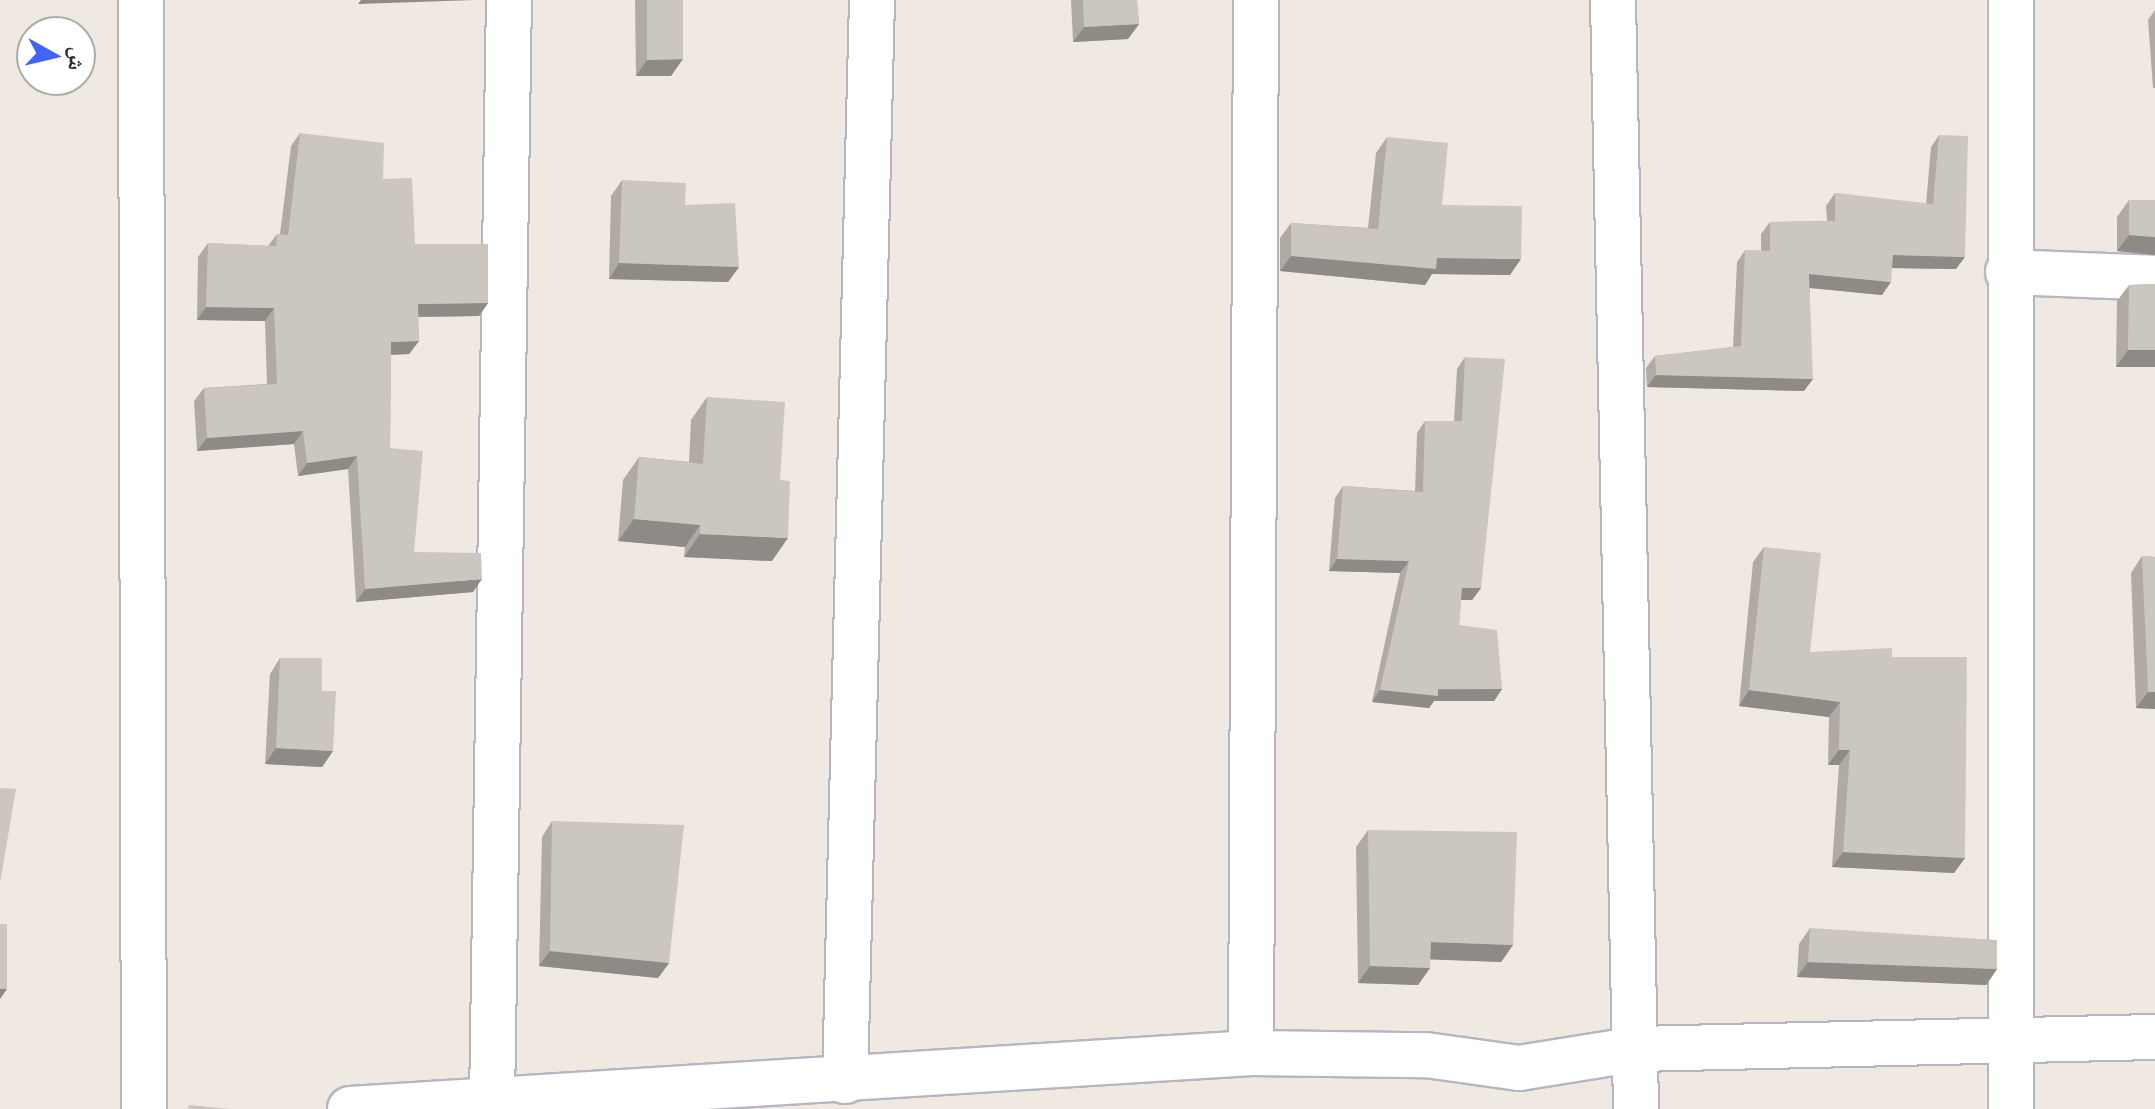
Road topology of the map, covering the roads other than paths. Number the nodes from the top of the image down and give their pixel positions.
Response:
1 (141, 0) edge
2 (509, 0) edge
3 (872, 0) edge
4 (1256, 0) edge
5 (1613, 0) edge
6 (2011, 0) edge
7 (2008, 272) junction
8 (2155, 278) edge
9 (2155, 1037) edge
10 (2012, 1040) junction
11 (1637, 1049) junction
12 (1251, 1053) junction
13 (845, 1081) junction
14 (492, 1102) junction
15 (144, 1109) edge
16 (350, 1109) edge
17 (1636, 1109) edge
18 (2011, 1109) edge

1 - 15 street
2 - 14 street
3 - 13 street
4 - 12 street
5 - 11 street
6 - 7 street
7 - 8 street
7 - 10 street
9 - 10 street
10 - 11 street
10 - 18 street
11 - 12 street
11 - 17 street
12 - 13 street
13 - 14 street
14 - 16 street

